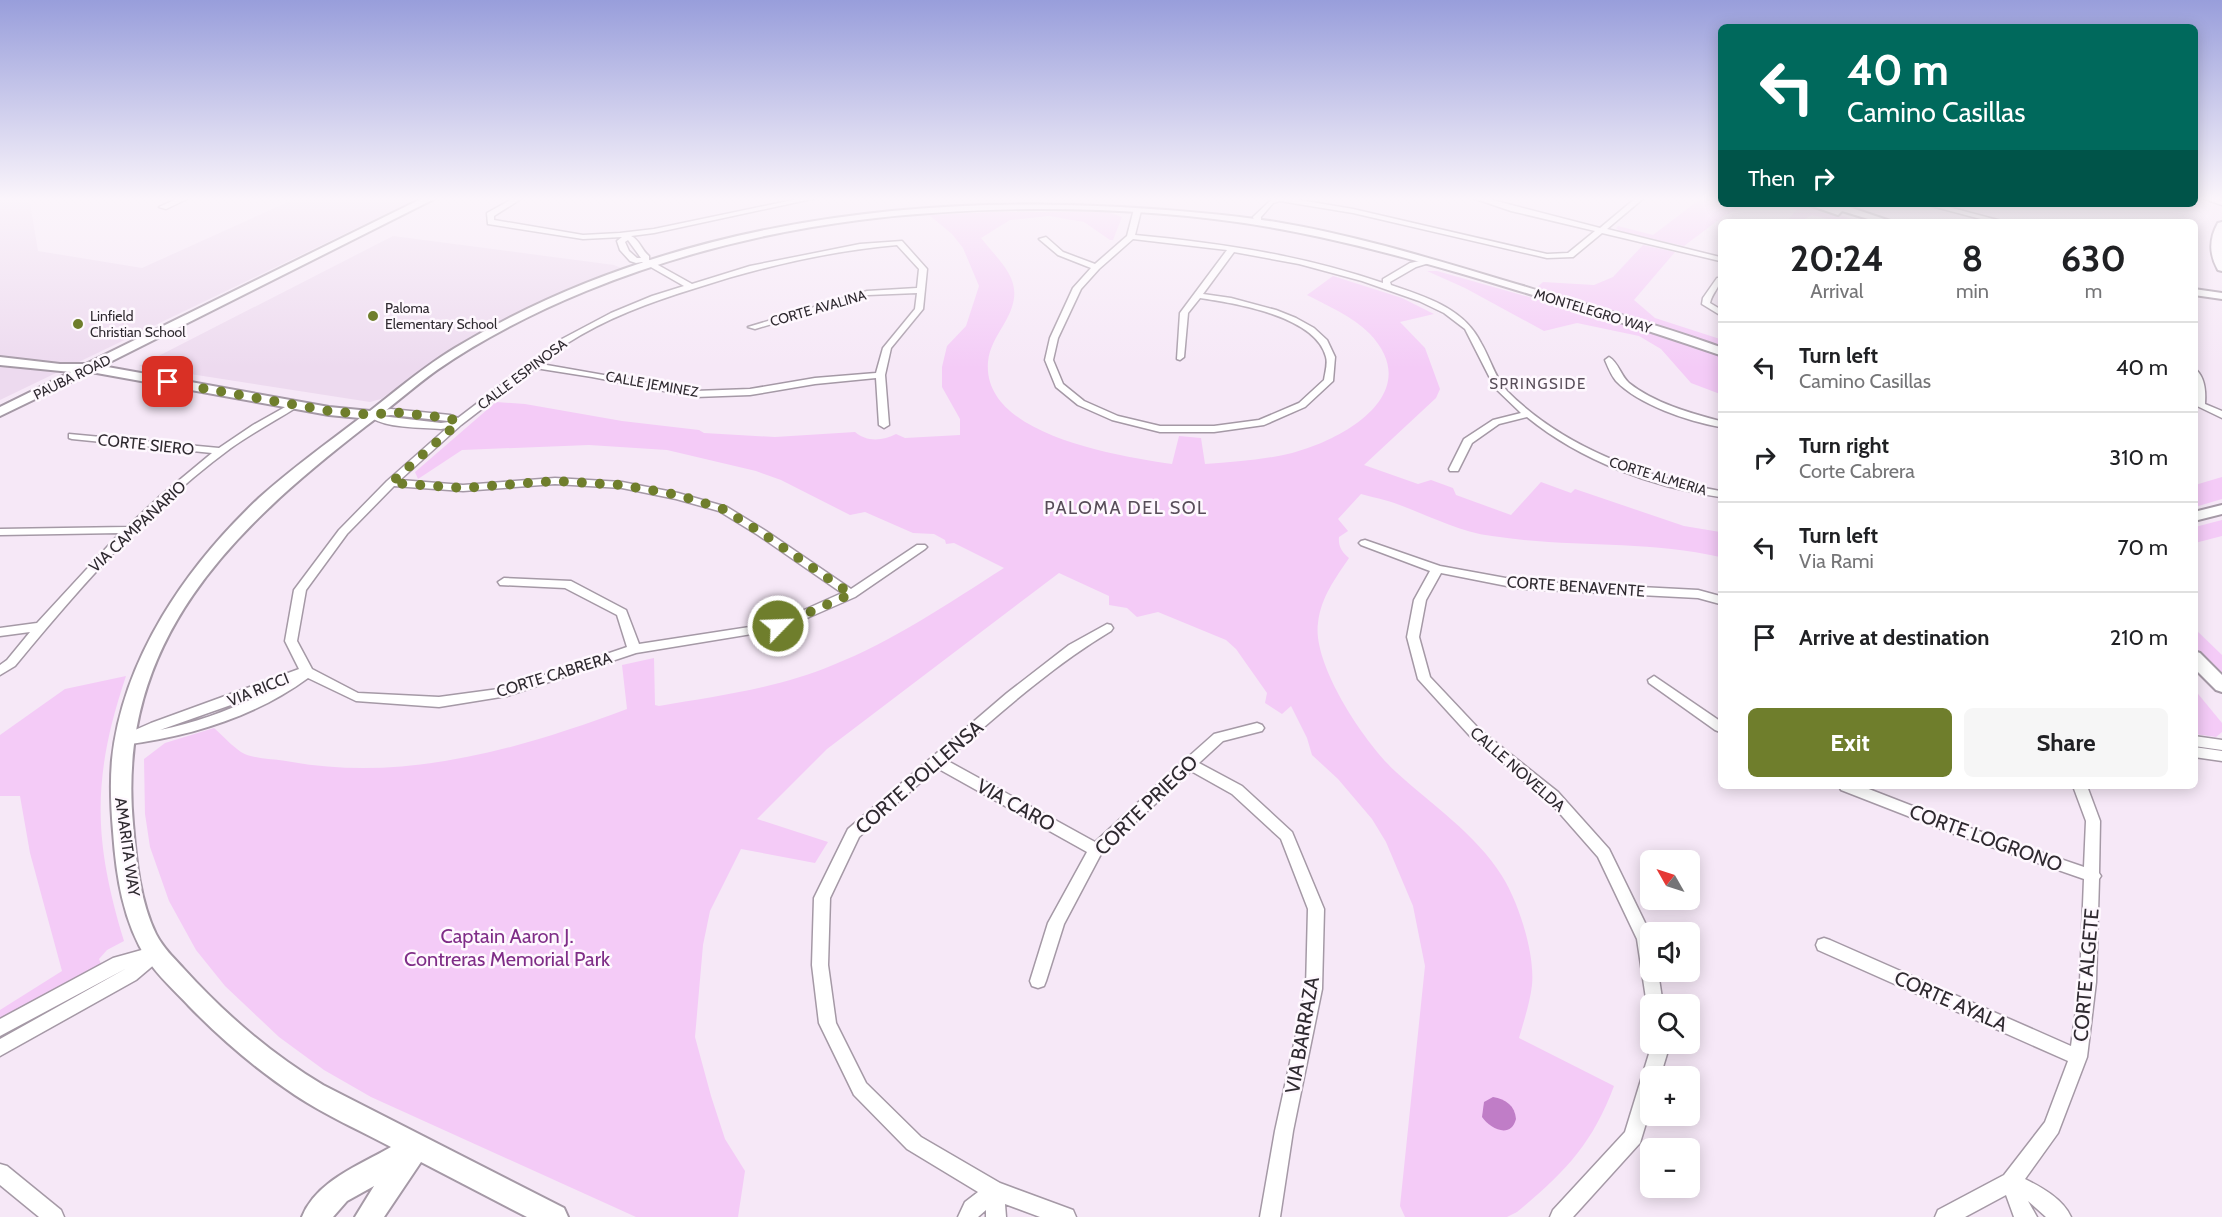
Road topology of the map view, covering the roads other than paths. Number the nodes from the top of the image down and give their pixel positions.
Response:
1 (319, 254) edge
2 (626, 254) edge
3 (677, 254) edge
4 (811, 254) edge
5 (909, 254) edge
6 (1060, 254) edge
7 (1111, 254) edge
8 (1228, 254) edge
9 (1263, 254) edge
10 (1390, 254) edge
11 (1537, 254) edge
12 (1572, 254) edge
13 (1698, 254) edge
14 (1718, 259) edge
15 (646, 262) junction
16 (1422, 263) junction
17 (1096, 267) junction
18 (1718, 283) edge
19 (1387, 285) junction
20 (690, 286) junction
21 (2198, 287) edge
22 (921, 290) junction
23 (2222, 290) edge
24 (2198, 293) edge
25 (1196, 295) junction
26 (2222, 296) edge
27 (1718, 311) edge
28 (752, 327) dead end
29 (1718, 350) edge
30 (0, 353) edge
31 (1180, 357) dead end
32 (1610, 360) dead end
33 (0, 361) edge
34 (532, 365) junction
35 (90, 368) junction
36 (880, 375) junction
37 (2198, 381) edge
38 (2198, 402) edge
39 (294, 405) junction
40 (2198, 407) edge
41 (2198, 407) edge
42 (2222, 409) edge
43 (0, 412) edge
44 (1528, 414) junction
45 (373, 415) junction
46 (2222, 415) edge
47 (458, 423) junction
48 (1718, 424) edge
49 (884, 425) dead end
50 (72, 436) dead end
51 (220, 451) junction
52 (1454, 469) dead end
53 (391, 483) junction
54 (1718, 494) edge
55 (2222, 509) edge
56 (2198, 516) edge
57 (128, 530) junction
58 (0, 532) edge
59 (1365, 543) dead end
60 (921, 547) dead end
61 (1437, 569) junction
62 (504, 582) dead end
63 (851, 594) junction
64 (1718, 599) edge
65 (40, 627) junction
66 (1107, 628) dead end
67 (0, 632) edge
68 (634, 649) junction
69 (2198, 661) edge
70 (0, 671) edge
71 (308, 672) junction
72 (1654, 680) dead end
73 (2222, 686) edge
74 (1718, 726) edge
75 (1257, 728) dead end
76 (124, 740) junction
77 (2198, 742) edge
78 (2222, 745) edge
79 (2198, 753) edge
80 (2222, 756) edge
81 (936, 761) junction
82 (1188, 763) junction
83 (1854, 789) edge
84 (2081, 789) edge
85 (1096, 850) junction
86 (2093, 876) junction
87 (1824, 945) dead end
88 (156, 953) junction
89 (1038, 981) dead end
90 (1653, 994) edge
91 (0, 1028) edge
92 (0, 1048) edge
93 (2078, 1057) junction
94 (1640, 1113) edge
95 (416, 1147) junction
96 (0, 1173) edge
97 (2011, 1182) junction
98 (995, 1191) junction
99 (54, 1217) edge
100 (315, 1217) edge
101 (368, 1217) edge
102 (555, 1217) edge
103 (968, 1217) edge
104 (996, 1217) edge
105 (1066, 1217) edge
106 (1270, 1217) edge
107 (1560, 1217) edge
108 (1945, 1217) edge
109 (2027, 1217) edge
110 (2061, 1217) edge

1 - 35 street, PAUBA ROAD
2 - 15 street
3 - 15 street, MONTELEGRO WAY
4 - 20 street, CALLE ESPINOSA
5 - 22 street, CALLE ESPINOSA
6 - 17 street
7 - 17 street
8 - 25 street
9 - 19 street, CORTE ALMERIA
10 - 16 street, MONTELEGRO WAY
11 - 12 street
13 - 14 street
15 - 20 street
15 - 45 street, AMARITA WAY
16 - 19 street
16 - 29 street, MONTELEGRO WAY
17 - 25 street
18 - 27 street
19 - 44 street, CORTE ALMERIA
20 - 34 street, CALLE ESPINOSA
21 - 23 street
22 - 28 street, CORTE AVALINA
22 - 36 street
24 - 26 street
25 - 31 street
30 - 35 street
32 - 48 street
33 - 35 street
34 - 36 street, CALLE JEMINEZ
34 - 47 street, CALLE ESPINOSA
35 - 39 street
35 - 43 street, PAUBA ROAD
36 - 49 street
37 - 38 street
39 - 45 street
39 - 51 street, VIA CAMPANARIO
40 - 42 street
41 - 46 street
44 - 52 street
44 - 54 street, CORTE ALMERIA
45 - 47 street
45 - 76 street, AMARITA WAY
47 - 53 street
50 - 51 street, CORTE SIERO
51 - 57 street, VIA CAMPANARIO
53 - 63 street
53 - 71 street
55 - 56 street
57 - 58 street
57 - 65 street, VIA CAMPANARIO
59 - 61 street, CORTE BENAVENTE
60 - 63 street, CORTE CABRERA
61 - 64 street, CORTE BENAVENTE
61 - 90 street, CALLE NOVELDA
62 - 68 street
63 - 68 street, CORTE CABRERA
65 - 67 street
65 - 70 street, VIA CAMPANARIO
66 - 81 street, CORTE POLLENSA
68 - 71 street, CORTE CABRERA
69 - 73 street
71 - 76 street, VIA RICCI
72 - 74 street
75 - 82 street, CORTE PRIEGO
76 - 88 street, AMARITA WAY
77 - 78 street
79 - 80 street
81 - 85 street, VIA CARO
81 - 98 street, CORTE POLLENSA
82 - 85 street, CORTE PRIEGO
82 - 106 street, VIA BARRAZA
83 - 86 street, CORTE LOGRONO
84 - 86 street, CORTE ALGETE
85 - 89 street, CORTE PRIEGO
86 - 93 street, CORTE ALGETE
87 - 93 street, CORTE AYALA
88 - 91 street
88 - 92 street
88 - 95 street, AMARITA WAY
93 - 97 street, CORTE ALGETE
94 - 107 street
95 - 100 street
95 - 101 street
95 - 102 street, AMARITA WAY
96 - 99 street
97 - 108 street, CORTE ALGETE
97 - 109 street
97 - 110 street
98 - 103 street
98 - 104 street
98 - 105 street

